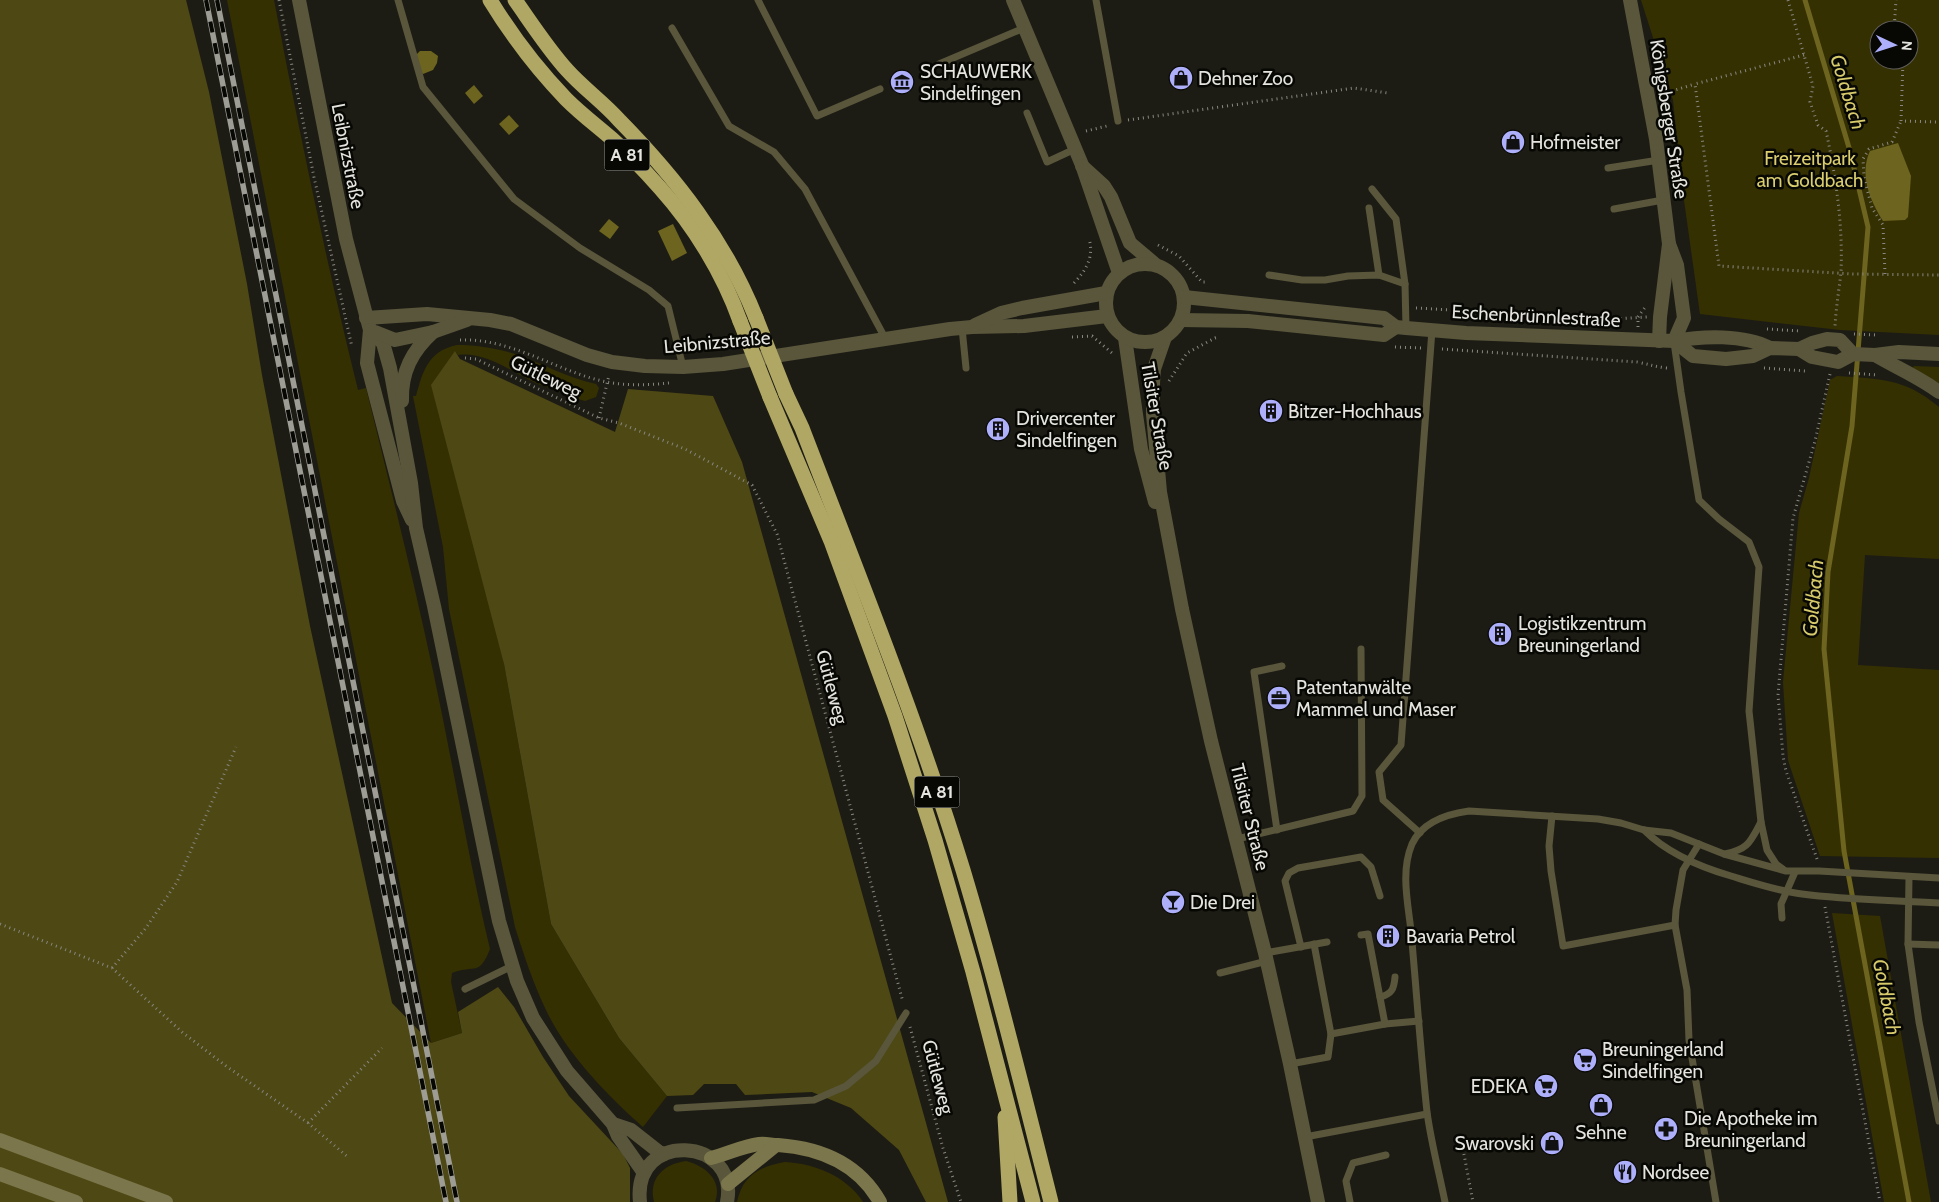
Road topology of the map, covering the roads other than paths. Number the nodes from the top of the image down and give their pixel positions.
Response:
1 (298, 0) edge
2 (398, 0) edge
3 (490, 0) edge
4 (515, 0) edge
5 (758, 0) edge
6 (1013, 0) edge
7 (1096, 0) edge
8 (1630, 0) edge
9 (672, 28) dead end
10 (1024, 28) junction
11 (939, 64) dead end
12 (880, 89) dead end
13 (1027, 113) dead end
14 (1118, 121) road end
15 (1075, 150) junction
16 (1659, 160) junction
17 (1082, 165) junction
18 (1608, 168) dead end
19 (1372, 189) dead end
20 (1663, 200) junction
21 (1369, 208) dead end
22 (1614, 209) dead end
23 (1668, 244) junction
24 (1156, 265) junction
25 (1119, 273) junction
26 (1268, 275) dead end
27 (1379, 275) junction
28 (1405, 284) junction
29 (1106, 293) junction
30 (1184, 297) junction
31 (1107, 316) junction
32 (472, 318) junction
33 (1180, 320) junction
34 (368, 324) junction
35 (967, 327) junction
36 (1401, 328) junction
37 (1432, 330) junction
38 (433, 332) junction
39 (884, 338) junction
40 (1125, 338) junction
41 (1165, 338) junction
42 (1659, 341) junction
43 (1674, 341) junction
44 (1770, 348) junction
45 (1799, 349) junction
46 (1853, 354) junction
47 (1939, 354) edge
48 (1875, 355) junction
49 (683, 367) junction
50 (966, 368) dead end
51 (1939, 392) edge
52 (403, 439) junction
53 (416, 528) junction
54 (1177, 587) junction
55 (1361, 650) dead end
56 (1282, 666) dead end
57 (1552, 816) junction
58 (1761, 822) junction
59 (1277, 830) junction
60 (1644, 830) junction
61 (1420, 833) junction
62 (1237, 839) junction
63 (1699, 844) junction
64 (1724, 854) junction
65 (1689, 860) junction
66 (1786, 871) junction
67 (1795, 872) junction
68 (1909, 877) junction
69 (1939, 878) edge
70 (1787, 891) junction
71 (1380, 896) dead end
72 (1908, 901) junction
73 (1939, 903) edge
74 (1782, 918) dead end
75 (1675, 925) junction
76 (1361, 935) dead end
77 (1327, 942) dead end
78 (1314, 944) junction
79 (1908, 944) junction
80 (1939, 945) edge
81 (1301, 947) junction
82 (1266, 957) junction
83 (512, 966) junction
84 (1220, 973) dead end
85 (1395, 977) dead end
86 (465, 989) dead end
87 (1380, 997) junction
88 (906, 1013) road end
89 (1419, 1021) junction
90 (1385, 1024) junction
91 (1331, 1034) junction
92 (1290, 1064) junction
93 (1002, 1080) junction
94 (677, 1108) dead end
95 (1427, 1114) junction
96 (1939, 1121) edge
97 (614, 1124) junction
98 (1305, 1137) junction
99 (0, 1140) edge
100 (776, 1145) junction
101 (664, 1154) junction
102 (1386, 1155) dead end
103 (711, 1158) junction
104 (644, 1173) junction
105 (0, 1174) edge
106 (728, 1184) junction
107 (76, 1202) edge
108 (166, 1202) edge
109 (640, 1202) edge
110 (727, 1202) edge
111 (880, 1202) edge
112 (1010, 1202) edge
113 (1033, 1202) edge
114 (1052, 1202) edge
115 (1318, 1202) edge
116 (1350, 1202) edge
117 (1445, 1202) edge
118 (1716, 1202) edge

1 - 34 street, Leibnizstraße
2 - 49 lane
3 - 93 highway, A 81, bridge
4 - 114 highway, A 81, bridge
5 - 12 lane
6 - 10 street
7 - 14 lane
8 - 16 street, Königsberger Straße
9 - 39 lane
10 - 11 lane
10 - 15 street
13 - 15 lane
15 - 17 street
16 - 18 lane
16 - 20 street, Königsberger Straße
17 - 24 street
17 - 25 street
19 - 28 lane
20 - 22 lane
20 - 23 street, Königsberger Straße
21 - 27 lane
23 - 42 street, Königsberger Straße
23 - 43 street, Königsberger Straße
24 - 25 street
24 - 30 street
25 - 29 street
26 - 27 lane
27 - 28 lane
28 - 36 lane
29 - 31 street
29 - 35 street, Leibnizstraße
30 - 33 street
30 - 36 street, Eschenbrünnlestraße
31 - 35 street, Leibnizstraße
31 - 40 street
32 - 34 street, Leibnizstraße
32 - 38 street, Leibnizstraße
32 - 49 street, Leibnizstraße
33 - 36 street, Eschenbrünnlestraße
33 - 41 street
34 - 38 street, Leibnizstraße
34 - 52 street
34 - 53 street
35 - 39 street, Leibnizstraße
35 - 50 lane
36 - 37 street, Eschenbrünnlestraße
37 - 42 street, Eschenbrünnlestraße
37 - 61 lane
38 - 52 street, Leibnizstraße
39 - 49 street, Leibnizstraße
40 - 41 street
40 - 54 street, Tilsiter Straße
41 - 54 street, Tilsiter Straße
42 - 43 street, Eschenbrünnlestraße
43 - 44 street, Eschenbrünnlestraße
43 - 44 street, Eschenbrünnlestraße
43 - 58 lane
44 - 45 street, Eschenbrünnlestraße
45 - 46 street, Eschenbrünnlestraße
45 - 46 street, Eschenbrünnlestraße
46 - 48 street
47 - 48 street
48 - 51 street
52 - 53 street
53 - 83 street
54 - 62 street, Tilsiter Straße
55 - 59 lane
56 - 59 lane
57 - 60 lane
57 - 61 lane
57 - 75 lane
58 - 64 lane
58 - 66 lane
59 - 62 lane
60 - 63 lane
60 - 65 lane
61 - 89 lane
62 - 82 street, Tilsiter Straße
63 - 64 lane
63 - 65 lane
64 - 66 lane
65 - 70 lane
65 - 75 lane
66 - 67 lane
67 - 68 lane
67 - 70 lane
68 - 69 lane
68 - 72 lane
70 - 72 lane
70 - 74 lane
71 - 81 lane
72 - 73 lane
72 - 79 lane
75 - 118 lane
76 - 87 lane
77 - 78 lane
78 - 81 lane
78 - 91 lane
79 - 80 lane
79 - 96 lane
81 - 82 lane
82 - 84 lane
82 - 92 street, Tilsiter Straße
83 - 86 lane
83 - 97 street
85 - 87 lane
87 - 90 lane
88 - 94 lane
89 - 90 lane
89 - 95 lane
90 - 91 lane
91 - 92 lane
92 - 98 street, Tilsiter Straße
93 - 112 highway
93 - 113 highway, A 81
95 - 98 lane
95 - 117 lane
97 - 101 street
97 - 104 street
98 - 115 street, Tilsiter Straße
99 - 108 main road
100 - 103 main road
100 - 106 main road
100 - 111 main road
101 - 103 street
101 - 104 street
102 - 116 lane
103 - 106 street
104 - 109 street
105 - 107 main road
106 - 110 street

